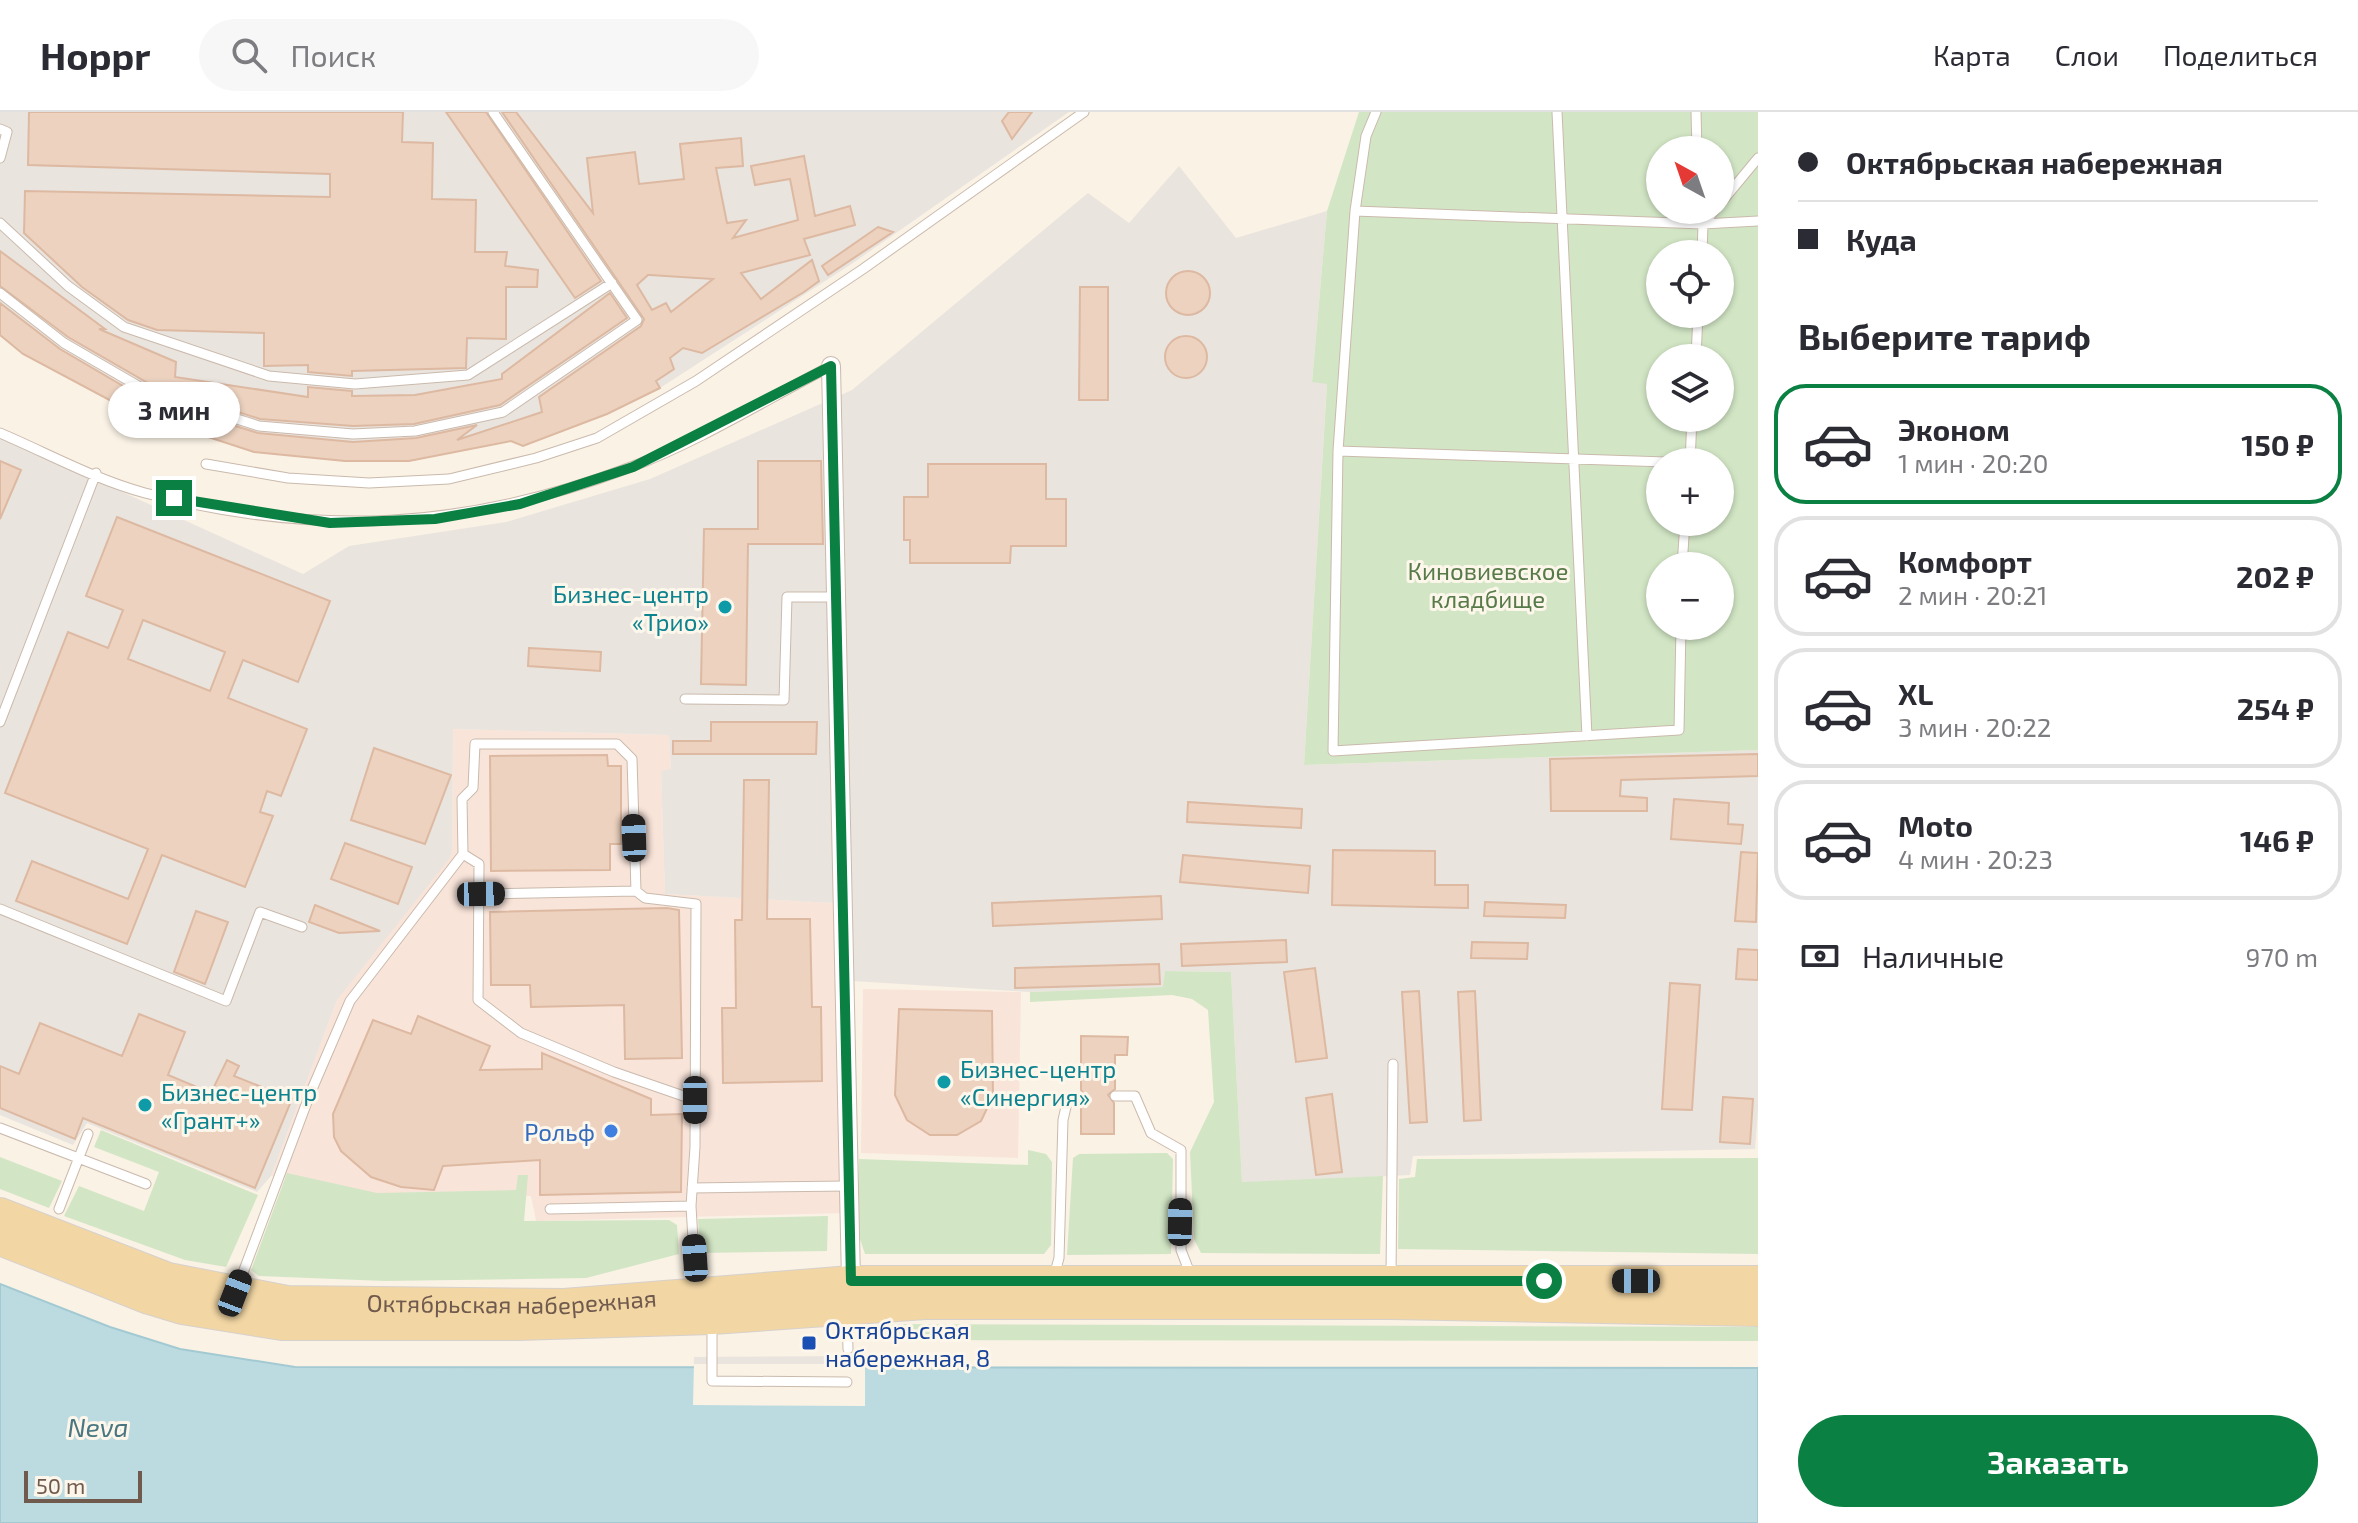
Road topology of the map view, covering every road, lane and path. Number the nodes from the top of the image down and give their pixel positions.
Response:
1 (493, 112) edge
2 (1084, 112) edge
3 (1376, 112) edge
4 (1557, 112) edge
5 (1696, 112) edge
6 (0, 129) edge
7 (1697, 136) edge
8 (0, 158) edge
9 (1758, 158) edge
10 (1734, 187) edge
11 (1355, 211) junction
12 (1564, 220) junction
13 (1758, 221) edge
14 (1646, 222) edge
15 (1734, 222) edge
16 (0, 223) edge
17 (1703, 224) edge
18 (1702, 240) edge
19 (612, 283) junction
20 (0, 293) edge
21 (831, 366) joint
22 (0, 433) edge
23 (1338, 451) junction
24 (1576, 457) junction
25 (1646, 461) edge
26 (206, 464) dead end
27 (96, 473) junction
28 (837, 597) junction
29 (1681, 640) edge
30 (685, 699) dead end
31 (0, 722) edge
32 (1587, 736) junction
33 (463, 854) junction
34 (636, 891) junction
35 (481, 894) junction
36 (0, 909) edge
37 (302, 927) dead end
38 (1393, 1064) dead end
39 (1115, 1096) dead end
40 (1081, 1098) dead end
41 (695, 1100) junction
42 (0, 1128) edge
43 (88, 1134) dead end
44 (79, 1158) junction
45 (146, 1184) dead end
46 (848, 1186) junction
47 (692, 1188) junction
48 (691, 1206) junction
49 (59, 1209) dead end
50 (550, 1209) dead end
51 (0, 1213) edge
52 (0, 1240) edge
53 (1391, 1280) junction
54 (851, 1281) junction
55 (1758, 1281) edge
56 (1052, 1283) junction
57 (1193, 1283) junction
58 (235, 1293) junction
59 (696, 1294) junction
60 (847, 1311) junction
61 (1758, 1311) edge
62 (712, 1319) junction
63 (848, 1349) dead end
64 (847, 1382) dead end

1 - 19 lane
2 - 26 lane
3 - 11 lane
4 - 12 lane
5 - 7 lane
6 - 8 lane
9 - 10 lane
11 - 12 lane
11 - 23 lane
12 - 14 lane
12 - 24 lane
13 - 15 lane
16 - 19 lane
17 - 18 lane
19 - 20 lane
21 - 27 lane
21 - 28 street
22 - 27 lane
23 - 24 lane
23 - 32 lane
24 - 25 lane
24 - 32 lane
27 - 31 lane
28 - 30 lane
28 - 46 street
29 - 32 lane
33 - 34 lane
33 - 35 lane
33 - 58 lane
34 - 35 lane
34 - 41 lane
35 - 41 lane
36 - 37 lane
38 - 53 lane
39 - 57 lane
40 - 56 lane
41 - 47 lane
42 - 44 lane
43 - 44 lane
44 - 45 lane
44 - 49 lane
46 - 47 lane
46 - 54 street
47 - 48 lane
48 - 50 lane
48 - 59 lane
51 - 58 main road, Октябрьская набережная
52 - 62 main road, Октябрьская набережная
53 - 55 main road, Октябрьская набережная
53 - 57 main road, Октябрьская набережная
54 - 56 main road, Октябрьская набережная
54 - 59 main road, Октябрьская набережная
56 - 57 main road, Октябрьская набережная
58 - 59 main road, Октябрьская набережная
60 - 61 main road, Октябрьская набережная
60 - 62 main road, Октябрьская набережная
60 - 63 lane
62 - 64 lane

